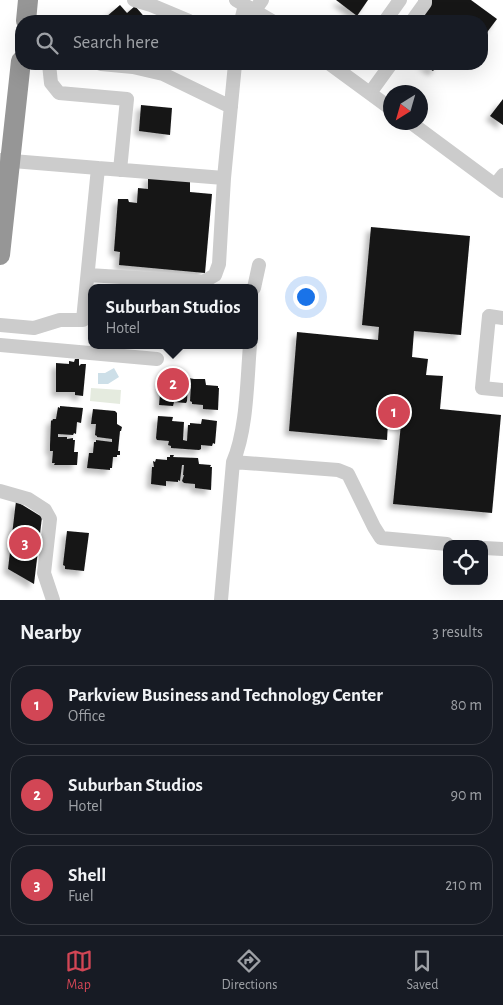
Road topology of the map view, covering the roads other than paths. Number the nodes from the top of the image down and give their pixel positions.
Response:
1 (28, 0) edge
2 (134, 0) edge
3 (400, 0) edge
4 (425, 0) edge
5 (250, 4) edge
6 (27, 15) edge
7 (175, 15) edge
8 (264, 15) edge
9 (389, 15) edge
10 (416, 15) edge
11 (20, 70) edge
12 (50, 70) edge
13 (146, 70) edge
14 (234, 70) edge
15 (343, 70) edge
16 (387, 70) edge
17 (370, 93) junction
18 (383, 103) edge
19 (231, 107) junction
20 (422, 130) edge
21 (5, 160) edge
22 (98, 168) junction
23 (120, 170) junction
24 (224, 178) junction
25 (500, 183) edge
26 (0, 255) edge
27 (258, 265) dead end
28 (88, 275) junction
29 (255, 284) edge
30 (503, 318) edge
31 (0, 325) edge
32 (34, 328) junction
33 (0, 345) edge
34 (34, 348) junction
35 (250, 349) edge
36 (157, 358) dead end
37 (503, 390) edge
38 (233, 462) junction
39 (0, 491) edge
40 (443, 544) edge
41 (488, 548) edge
42 (503, 549) edge
43 (53, 600) edge
44 (221, 600) edge

1 - 6 highway
2 - 7 street
3 - 9 street
4 - 10 street
5 - 8 street
11 - 21 highway
12 - 23 street
13 - 19 street
14 - 19 street
15 - 17 street
16 - 17 street
17 - 18 street
19 - 24 street
20 - 25 street
21 - 22 street
21 - 26 highway
22 - 23 street
22 - 28 street
23 - 24 street
24 - 28 street
27 - 29 street
28 - 32 street
30 - 37 street
31 - 32 street
32 - 34 street
33 - 34 street
34 - 36 street
35 - 38 street
38 - 40 street
38 - 44 street
39 - 43 street
41 - 42 street

